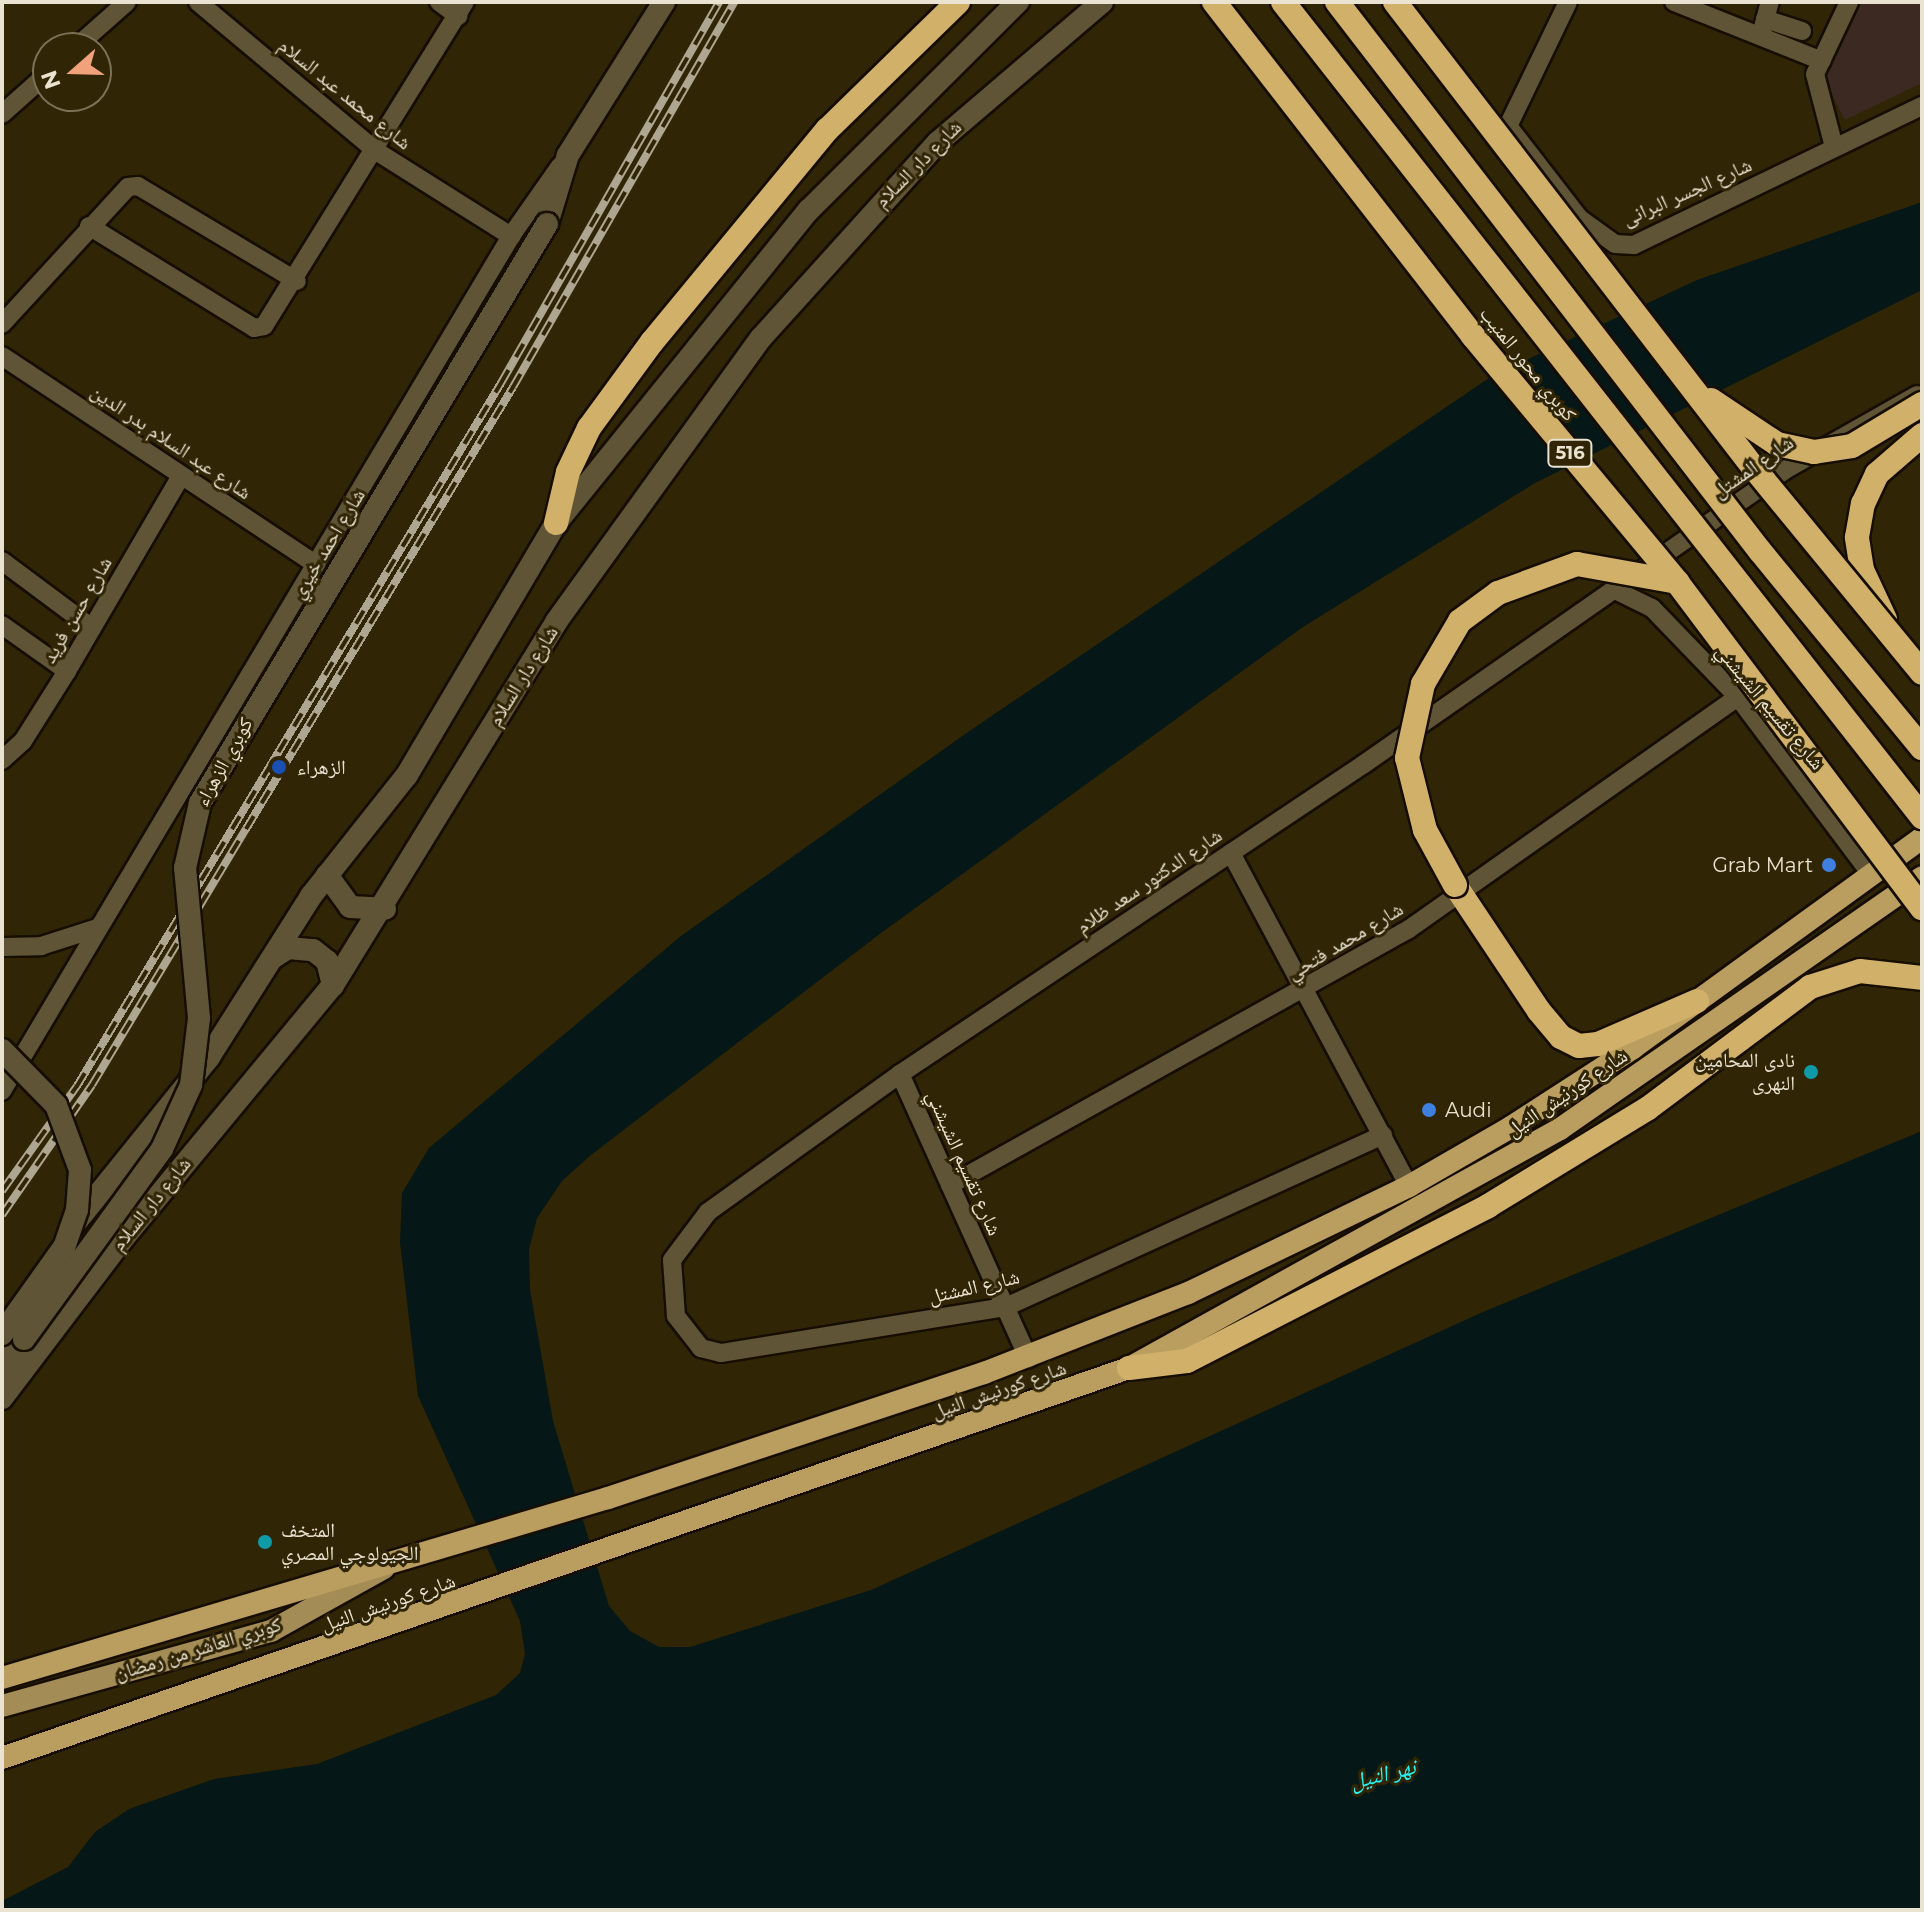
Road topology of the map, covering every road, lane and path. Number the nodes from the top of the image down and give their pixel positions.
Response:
1 (127, 2) edge
2 (198, 2) edge
3 (439, 2) edge
4 (664, 2) edge
5 (958, 2) edge
6 (1018, 2) edge
7 (1102, 2) edge
8 (1214, 2) edge
9 (1283, 2) edge
10 (1337, 2) edge
11 (1395, 2) edge
12 (1568, 2) edge
13 (1674, 2) edge
14 (1849, 2) edge
15 (461, 9) edge
16 (1768, 10) edge
17 (1802, 31) dead end
18 (93, 32) edge
19 (1760, 38) junction
20 (1822, 61) junction
21 (32, 87) edge
22 (1922, 106) edge
23 (2, 114) edge
24 (1834, 147) junction
25 (376, 151) junction
26 (568, 155) junction
27 (89, 226) junction
28 (511, 236) junction
29 (297, 281) junction
30 (2, 324) edge
31 (2, 356) edge
32 (1699, 393) junction
33 (1922, 393) edge
34 (1922, 404) edge
35 (1922, 435) edge
36 (181, 476) junction
37 (556, 523) junction
38 (2, 561) edge
39 (316, 565) junction
40 (1677, 582) junction
41 (1617, 591) junction
42 (2, 625) edge
43 (92, 628) junction
44 (1916, 666) edge
45 (67, 671) junction
46 (1738, 697) junction
47 (1922, 748) edge
48 (2, 760) edge
49 (1922, 817) edge
50 (1922, 838) edge
51 (1231, 853) junction
52 (1870, 873) junction
53 (327, 875) junction
54 (1922, 877) edge
55 (1458, 890) junction
56 (1922, 908) edge
57 (385, 909) junction
58 (97, 928) junction
59 (2, 947) edge
60 (274, 957) junction
61 (1922, 978) edge
62 (333, 985) junction
63 (1306, 991) junction
64 (1697, 1001) junction
65 (2, 1050) edge
66 (900, 1074) junction
67 (3, 1089) edge
68 (1383, 1135) junction
69 (950, 1185) junction
70 (1409, 1186) junction
71 (708, 1212) joint
72 (1005, 1307) junction
73 (2, 1317) edge
74 (13, 1336) edge
75 (1028, 1358) junction
76 (2, 1368) edge
77 (1129, 1368) junction
78 (2, 1398) edge
79 (384, 1568) junction
80 (2, 1678) edge
81 (2, 1706) edge
82 (2, 1758) edge

1 - 18 street
2 - 25 street, شارع محمد عبد السلام
3 - 15 street
4 - 26 main road, شارع احمد خيري
5 - 37 highway
6 - 37 main road
7 - 57 main road, شارع دار السلام
8 - 40 highway, كوبري محور المنيب / 516, bridge
9 - 49 highway, كوبري محور المنيب / 516, bridge
10 - 47 highway, bridge
11 - 32 highway, bridge
12 - 24 street, شارع الجسر البرانى
13 - 19 street
14 - 20 street
15 - 25 street
16 - 17 street
16 - 19 street
19 - 20 street
20 - 24 street
21 - 23 street
22 - 24 street, شارع الجسر البرانى
25 - 28 street, شارع محمد عبد السلام
25 - 29 street
26 - 28 street, شارع احمد خيري
26 - 74 main road, كوبري الزهراء, bridge
27 - 29 street
27 - 29 street
27 - 30 street
28 - 39 street, شارع احمد خيري
31 - 36 street, شارع عبد السلام بدر الدين
32 - 34 highway, bridge
32 - 44 highway, bridge
33 - 41 street, شارع المشتل
35 - 44 highway, bridge
36 - 39 street, شارع عبد السلام بدر الدين
36 - 43 street, شارع حسن فريد
37 - 53 main road
38 - 43 street
39 - 58 street, شارع احمد خيري
40 - 55 highway, bridge
40 - 56 highway, كوبري محور المنيب / 516, bridge
41 - 46 street, شارع تقسيم الشيشني
41 - 51 street, شارع الدكتور سعد ظلام
42 - 45 street
43 - 45 street, شارع حسن فريد
45 - 48 street, شارع حسن فريد
46 - 52 street, شارع تقسيم الشيشني
46 - 55 street, شارع محمد فتحي
50 - 52 highway, شارع كورنيش النيل
51 - 63 street
51 - 66 street, شارع الدكتور سعد ظلام
52 - 64 highway, شارع كورنيش النيل
53 - 57 main road
53 - 60 main road
54 - 77 highway, شارع كورنيش النيل
55 - 63 street, شارع محمد فتحي
55 - 64 highway
57 - 62 main road, شارع دار السلام
58 - 59 street
58 - 67 street, شارع احمد خيري
60 - 62 main road
60 - 73 main road
61 - 77 highway
62 - 78 main road, شارع دار السلام
63 - 68 street
63 - 69 street, شارع محمد فتحي
64 - 70 highway, شارع كورنيش النيل
65 - 74 main road, كوبري الزهراء, bridge
66 - 69 street, شارع تقسيم الشيشني
66 - 71 street, شارع الدكتور سعد ظلام
68 - 70 street
68 - 72 street, شارع المشتل
69 - 72 street, شارع تقسيم الشيشني
70 - 75 highway, شارع كورنيش النيل
71 - 72 street, شارع المشتل
72 - 75 street, شارع تقسيم الشيشني
74 - 76 main road, كوبري الزهراء
75 - 79 highway, شارع كورنيش النيل
77 - 82 highway, شارع كورنيش النيل
79 - 80 highway, شارع كورنيش النيل
79 - 81 main road, كوبري العاشر من رمضان

